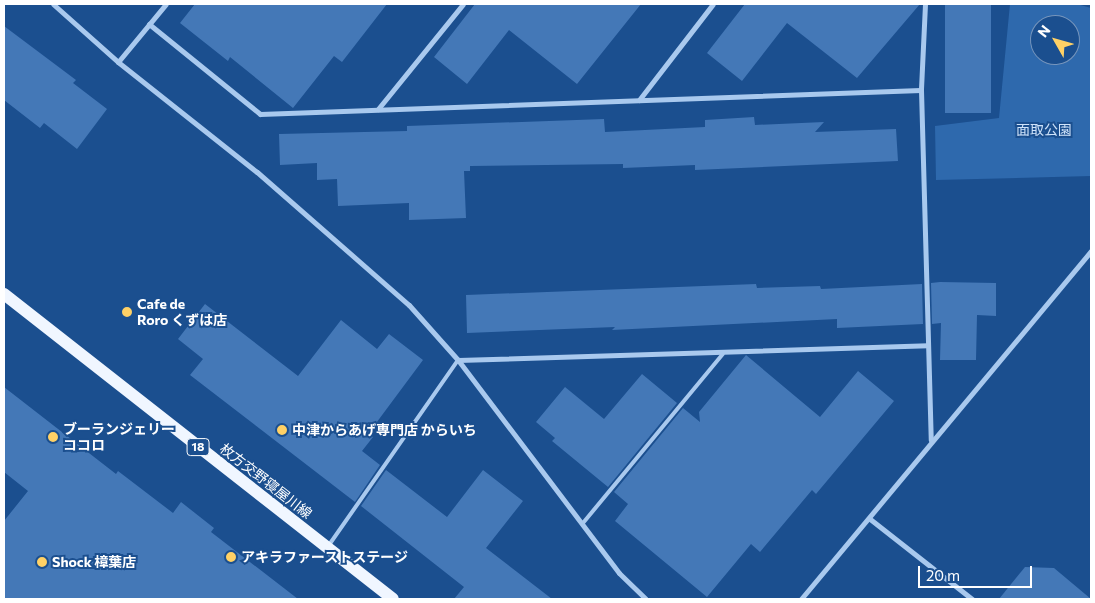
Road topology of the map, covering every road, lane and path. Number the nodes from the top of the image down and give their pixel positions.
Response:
1 (53, 4) edge
2 (166, 4) edge
3 (463, 4) edge
4 (713, 4) edge
5 (925, 4) edge
6 (149, 24) junction
7 (118, 62) junction
8 (921, 90) junction
9 (639, 100) junction
10 (378, 109) junction
11 (1091, 251) edge
12 (4, 294) edge
13 (928, 345) junction
14 (723, 354) junction
15 (458, 360) junction
16 (931, 441) junction
17 (870, 519) junction
18 (583, 523) junction
19 (327, 548) junction
20 (392, 599) edge
21 (646, 599) edge
22 (801, 599) edge
23 (972, 599) edge

1 - 7 street
2 - 6 street
3 - 10 street
4 - 9 street
5 - 8 street
6 - 7 street
6 - 10 street
7 - 15 street
8 - 9 street
8 - 13 street
9 - 10 street
11 - 16 street
12 - 19 main road, 枚方交野寝屋川線 / 18
13 - 14 street
13 - 16 street
14 - 15 street
14 - 18 lane
15 - 18 street
15 - 19 lane
16 - 17 street
17 - 22 street
17 - 23 street
18 - 21 street
19 - 20 main road, 枚方交野寝屋川線 / 18

